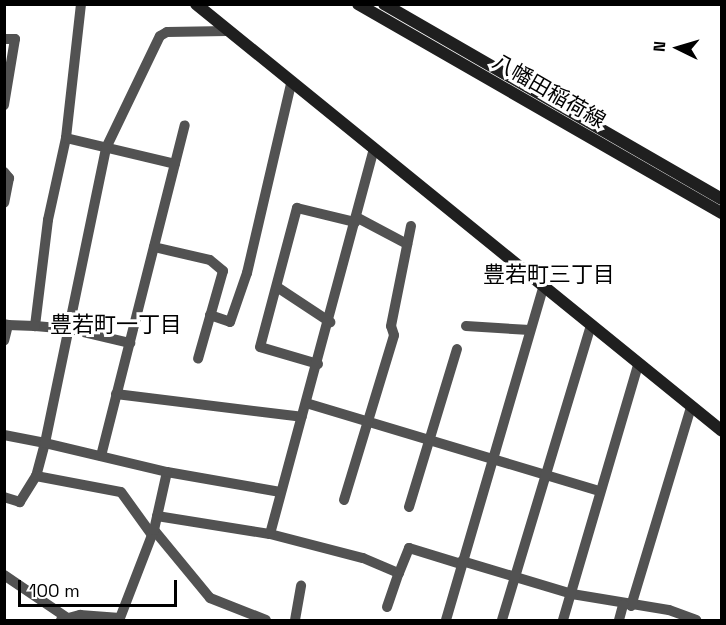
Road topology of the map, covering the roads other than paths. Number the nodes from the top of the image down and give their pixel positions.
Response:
1 (81, 4) edge
2 (196, 4) edge
3 (358, 4) edge
4 (384, 4) edge
5 (227, 31) junction
6 (4, 39) edge
7 (291, 84) junction
8 (4, 105) edge
9 (185, 125) dead end
10 (66, 138) junction
11 (106, 148) junction
12 (374, 152) junction
13 (175, 164) junction
14 (4, 172) edge
15 (722, 199) edge
16 (4, 203) edge
17 (722, 213) edge
18 (355, 220) junction
19 (411, 226) dead end
20 (407, 244) junction
21 (154, 247) junction
22 (277, 287) junction
23 (543, 288) junction
24 (210, 315) junction
25 (330, 322) junction
26 (6, 325) edge
27 (35, 326) junction
28 (466, 326) dead end
29 (591, 326) junction
30 (70, 329) junction
31 (530, 330) junction
32 (4, 341) edge
33 (130, 343) junction
34 (457, 349) dead end
35 (198, 359) dead end
36 (318, 364) junction
37 (638, 365) junction
38 (117, 394) junction
39 (306, 403) junction
40 (691, 407) junction
41 (302, 417) junction
42 (367, 422) junction
43 (722, 431) edge
44 (4, 435) edge
45 (429, 440) junction
46 (45, 443) junction
47 (101, 456) junction
48 (492, 458) junction
49 (167, 472) junction
50 (546, 475) junction
51 (36, 476) junction
52 (600, 491) junction
53 (280, 492) junction
54 (4, 497) edge
55 (344, 500) dead end
56 (409, 507) dead end
57 (157, 516) junction
58 (152, 532) junction
59 (270, 534) junction
60 (462, 562) junction
61 (399, 573) junction
62 (4, 575) edge
63 (514, 578) junction
64 (301, 586) dead end
65 (572, 594) junction
66 (627, 605) junction
67 (387, 607) dead end
68 (240, 616) edge
69 (63, 619) edge
70 (120, 619) edge
71 (266, 621) edge
72 (295, 621) edge
73 (446, 621) edge
74 (502, 621) edge
75 (564, 621) edge
76 (619, 621) edge
77 (696, 621) edge

1 - 10 street
2 - 5 main road
3 - 17 main road, 八幡田稲荷線
4 - 15 main road, 八幡田稲荷線
5 - 7 main road
5 - 11 street
6 - 8 street
7 - 12 main road
7 - 24 street
9 - 13 street
10 - 11 street
10 - 27 street
11 - 13 street
11 - 30 street
12 - 18 street
12 - 23 main road
13 - 21 street
14 - 16 street
18 - 20 street
18 - 22 street
18 - 25 street
19 - 20 street
20 - 42 street
21 - 24 street
21 - 33 street
22 - 25 street
22 - 36 street
23 - 29 main road
23 - 31 street
24 - 35 street
25 - 36 street
26 - 27 street
26 - 32 street
27 - 30 street
28 - 31 street
29 - 37 main road
29 - 50 street
30 - 33 street
30 - 46 street
31 - 48 street
33 - 38 street
34 - 45 street
36 - 39 street
37 - 40 main road
37 - 52 street
38 - 41 street
38 - 47 street
39 - 41 street
39 - 42 street
40 - 43 main road
40 - 66 street
41 - 53 street
42 - 45 street
42 - 55 street
44 - 46 street
45 - 48 street
45 - 56 street
46 - 47 street
46 - 51 street
47 - 49 street
48 - 50 street
48 - 60 street
49 - 53 street
49 - 57 street
50 - 52 street
50 - 63 street
51 - 54 street
51 - 58 street
52 - 65 street
53 - 59 street
57 - 58 street
57 - 59 street
58 - 68 street
58 - 70 street
59 - 61 street
60 - 61 street
60 - 63 street
60 - 73 street
61 - 67 street
62 - 69 street
63 - 65 street
63 - 74 street
64 - 72 street
65 - 66 street
65 - 75 street
66 - 76 street
66 - 77 street
68 - 71 street
69 - 70 street

